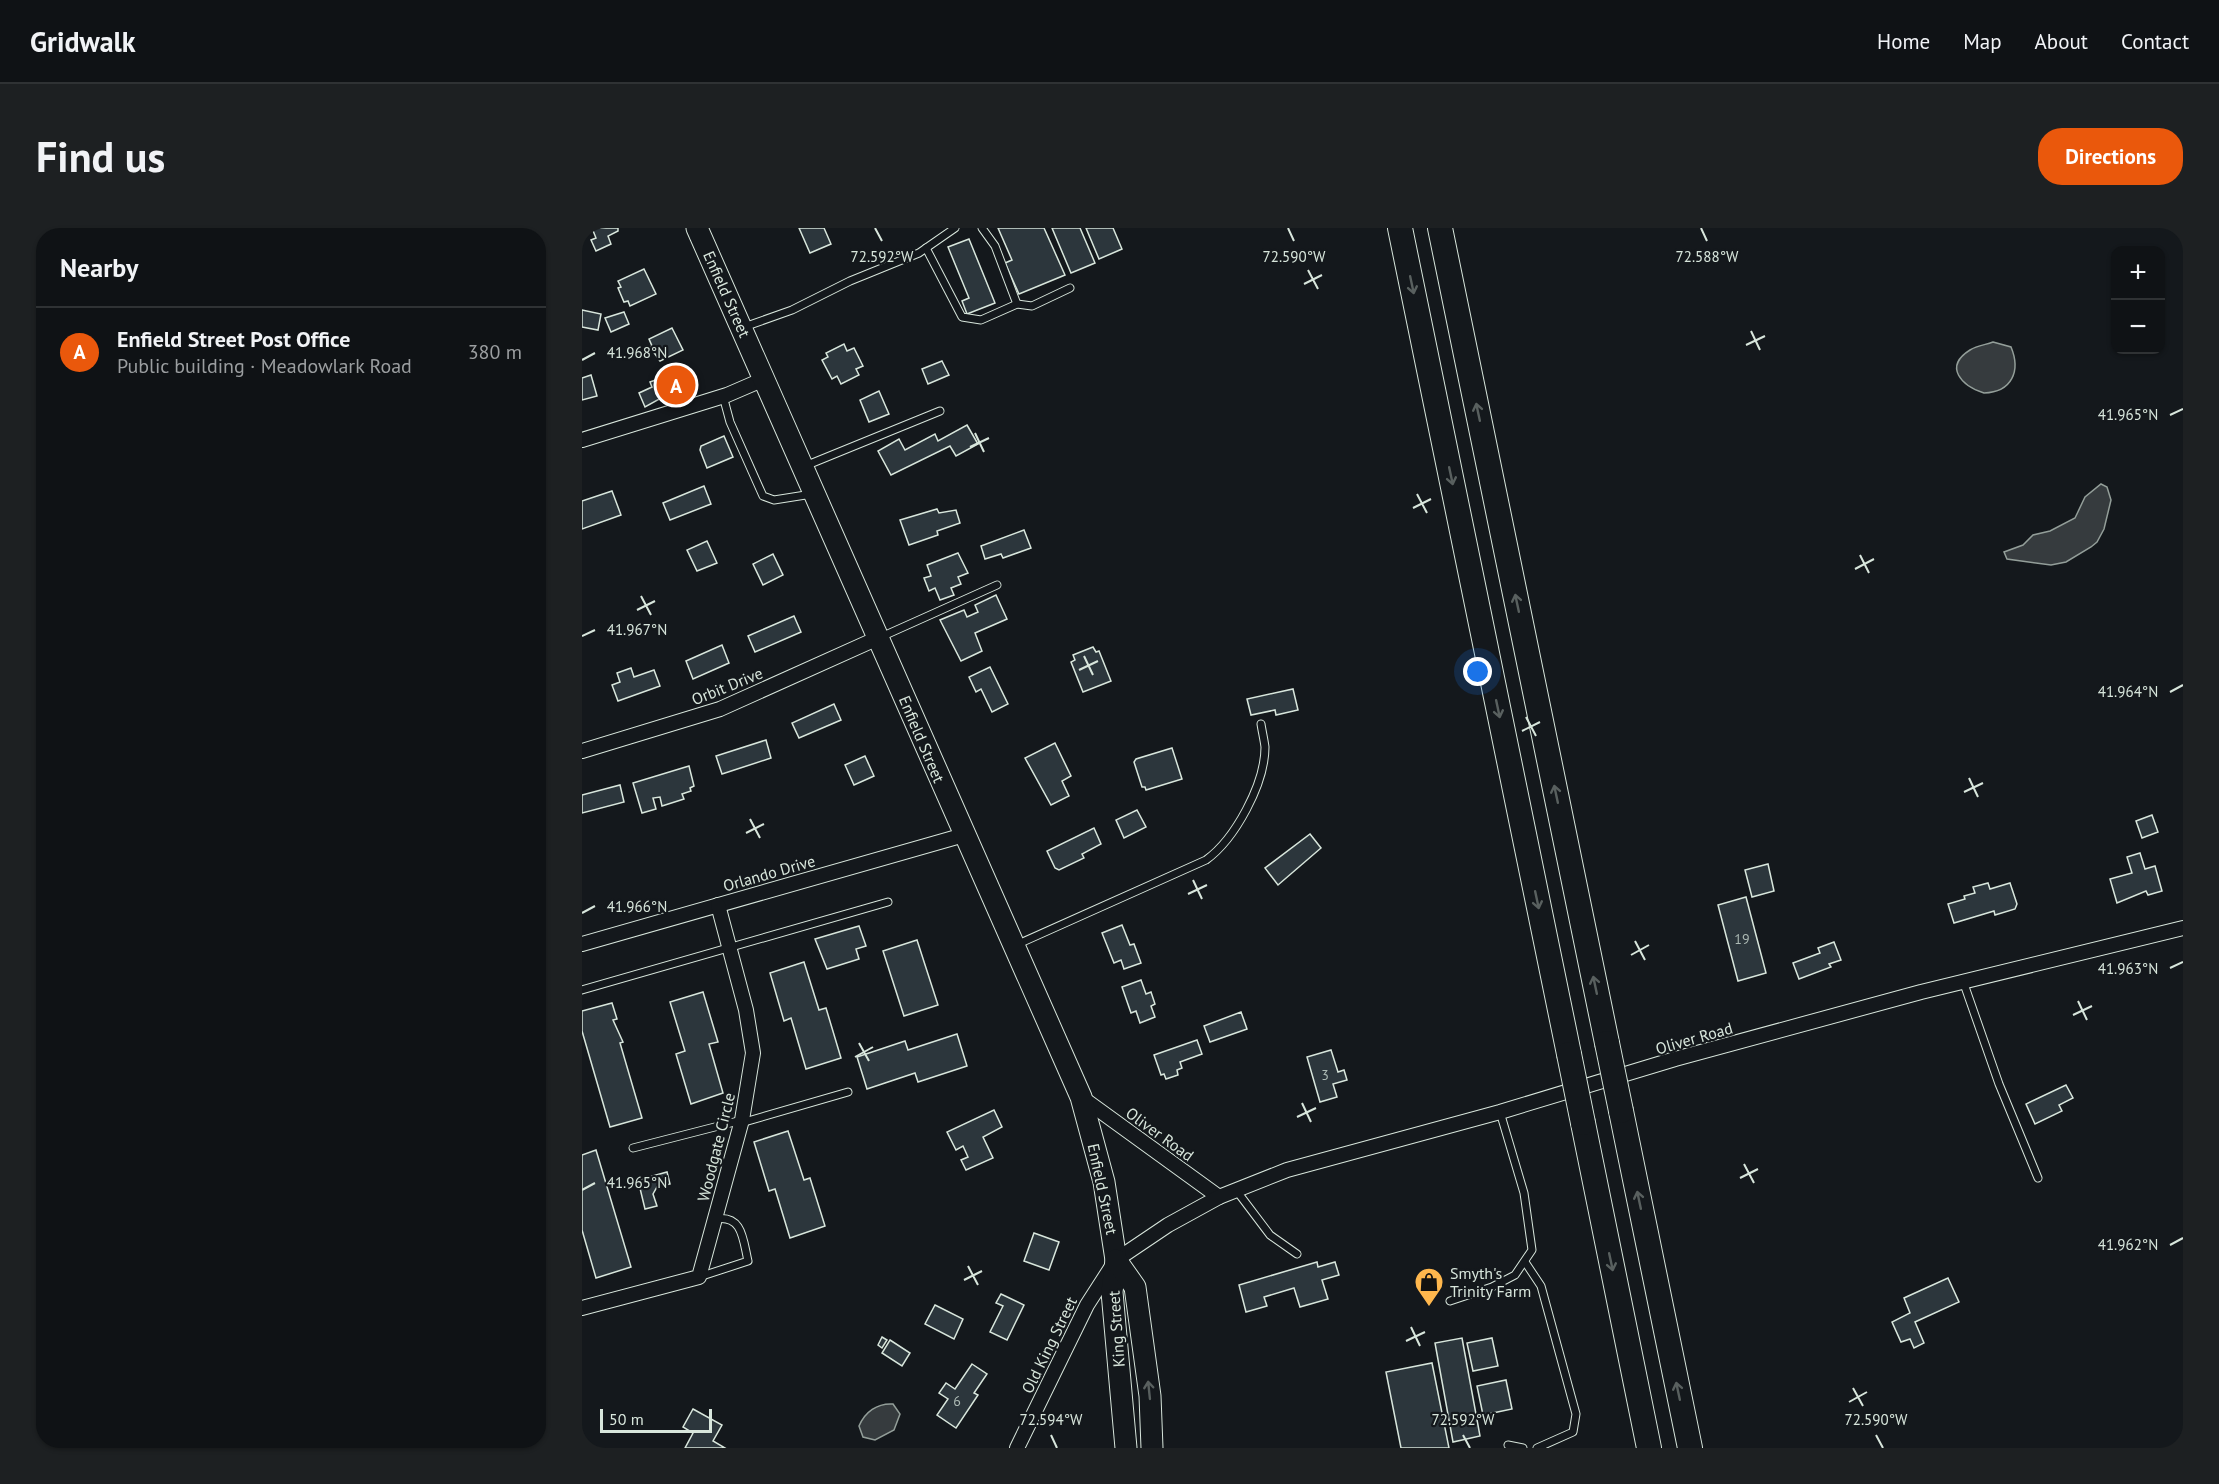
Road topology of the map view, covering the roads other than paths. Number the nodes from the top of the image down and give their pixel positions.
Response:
1 (697, 228) edge
2 (955, 228) edge
3 (982, 228) edge
4 (1400, 228) edge
5 (1440, 228) edge
6 (926, 248) junction
7 (1070, 288) dead end
8 (1017, 304) junction
9 (741, 328) junction
10 (764, 379) junction
11 (723, 396) junction
12 (940, 411) dead end
13 (582, 440) edge
14 (803, 467) junction
15 (815, 493) junction
16 (997, 585) dead end
17 (878, 638) junction
18 (1261, 724) dead end
19 (582, 751) edge
20 (964, 835) junction
21 (888, 902) dead end
22 (718, 905) junction
23 (2183, 928) edge
24 (582, 944) edge
25 (1014, 946) junction
26 (730, 948) junction
27 (1963, 981) junction
28 (582, 990) edge
29 (848, 1092) dead end
30 (1082, 1098) junction
31 (1500, 1112) junction
32 (741, 1121) junction
33 (633, 1148) dead end
34 (2038, 1178) dead end
35 (1236, 1190) junction
36 (1218, 1197) junction
37 (715, 1219) junction
38 (1297, 1254) dead end
39 (1116, 1260) junction
40 (1525, 1262) junction
41 (699, 1277) junction
42 (1450, 1301) dead end
43 (582, 1308) edge
44 (1126, 1442) edge
45 (1152, 1442) edge
46 (1508, 1444) dead end
47 (1017, 1448) edge
48 (1523, 1448) edge
49 (1537, 1448) edge
50 (1649, 1448) edge
51 (1690, 1448) edge

1 - 9 main road, Enfield Street
2 - 6 lane
3 - 8 lane
4 -> 50 highway, bridge
51 -> 5 highway, bridge
6 - 8 lane
6 - 9 lane
7 - 8 lane
9 - 10 main road, Enfield Street
10 - 11 street
10 - 14 main road, Enfield Street
11 - 13 street
11 - 15 lane
12 - 14 lane
14 - 15 main road, Enfield Street
15 - 17 main road, Enfield Street
16 - 17 lane
17 - 19 street, Orbit Drive
17 - 20 main road, Enfield Street
18 - 25 lane
20 - 22 street, Orlando Drive
20 - 25 main road, Enfield Street
21 - 26 lane
22 - 24 street, Orlando Drive
22 - 26 street, Woodgate Circle
23 - 27 street, Oliver Road
25 - 30 main road, Enfield Street
26 - 28 lane
26 - 32 street, Woodgate Circle
27 - 31 street, Oliver Road
27 - 34 lane
29 - 32 lane
30 - 36 street, Oliver Road
30 - 39 main road, Enfield Street
31 - 35 street, Oliver Road
31 - 40 lane
32 - 33 lane
32 - 37 street, Woodgate Circle
35 - 36 street, Oliver Road
35 - 38 lane
36 - 39 street, Oliver Road
37 - 41 street, Woodgate Circle
37 - 41 lane
39 - 44 main road, King Street
45 -> 39 main road, King Street
39 - 47 street, Old King Street
40 - 42 lane
40 - 49 lane
41 - 43 street
44 - 45 main road
46 - 48 lane

